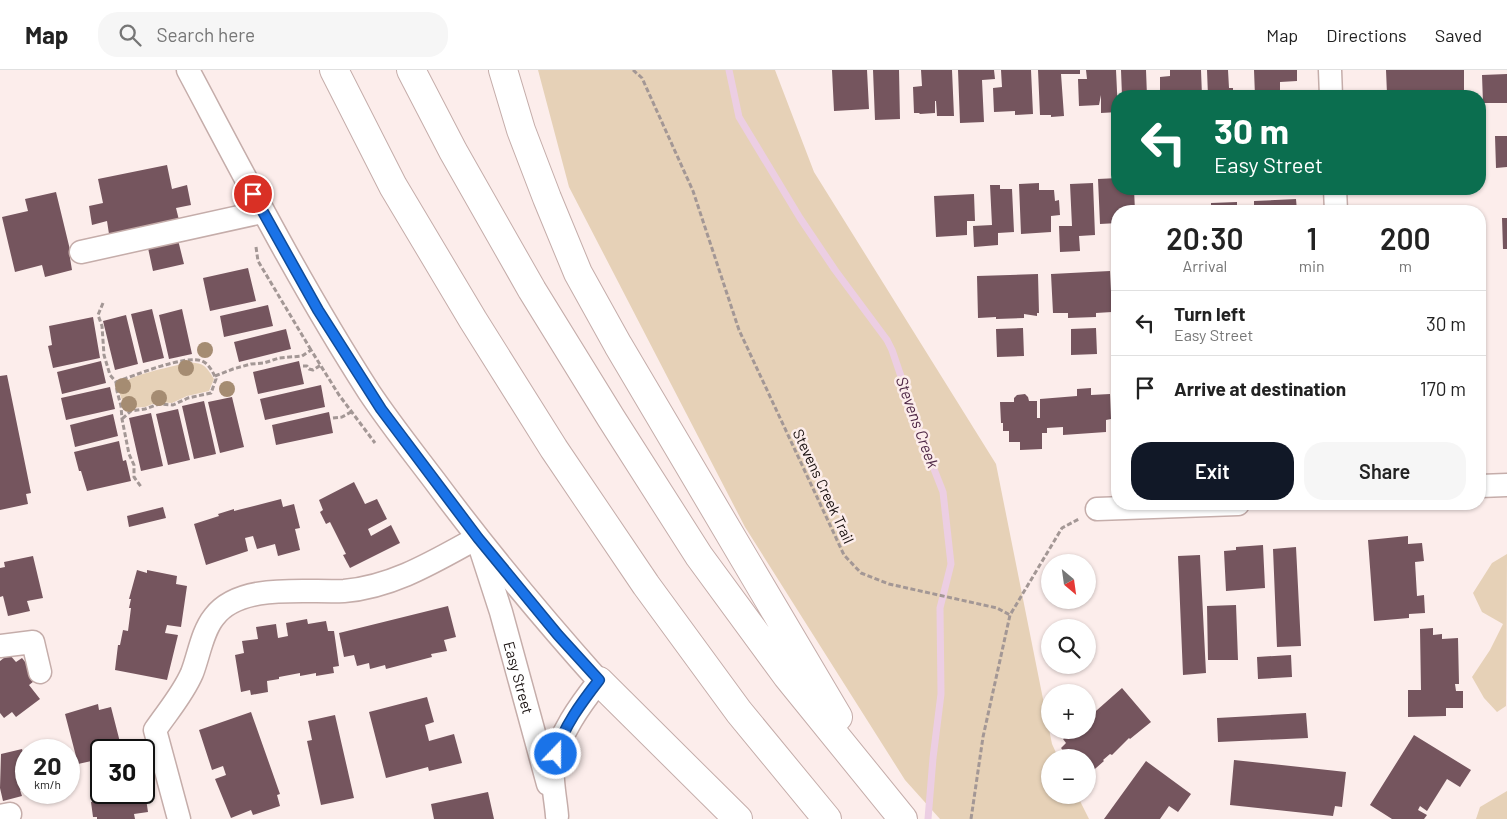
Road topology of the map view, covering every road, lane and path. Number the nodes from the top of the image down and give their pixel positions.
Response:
1 (188, 70) edge
2 (334, 70) edge
3 (411, 70) edge
4 (503, 70) edge
5 (633, 70) edge
6 (1330, 70) edge
7 (1331, 90) edge
8 (262, 212) junction
9 (81, 252) dead end
10 (103, 303) dead end
11 (321, 365) junction
12 (303, 366) dead end
13 (215, 376) junction
14 (116, 382) junction
15 (351, 412) junction
16 (333, 418) dead end
17 (122, 419) junction
18 (378, 446) dead end
19 (1507, 485) edge
20 (1486, 486) edge
21 (142, 488) dead end
22 (1097, 509) joint
23 (1111, 509) edge
24 (478, 538) junction
25 (1010, 615) junction
26 (0, 646) edge
27 (40, 672) dead end
28 (599, 680) junction
29 (897, 812) edge
30 (557, 817) edge
31 (179, 819) edge
32 (738, 819) edge
33 (827, 819) edge
34 (971, 819) edge

1 - 8 street, Easy Street
2 - 33 highway
3 - 29 highway
4 - 29 highway
5 - 25 path, Stevens Creek Trail
6 - 7 street
8 - 9 street
8 - 24 street, Easy Street
10 - 14 path
11 - 12 path
11 - 13 path
11 - 15 path
13 - 14 path
13 - 17 path
14 - 17 path
15 - 16 path
15 - 18 path
17 - 21 path
19 - 20 street
22 - 23 street
22 - 25 path
24 - 28 street, Easy Street
24 - 30 street, Easy Street
24 - 31 street
25 - 34 path
26 - 27 street
28 - 30 street, Easy Street
28 - 32 highway

